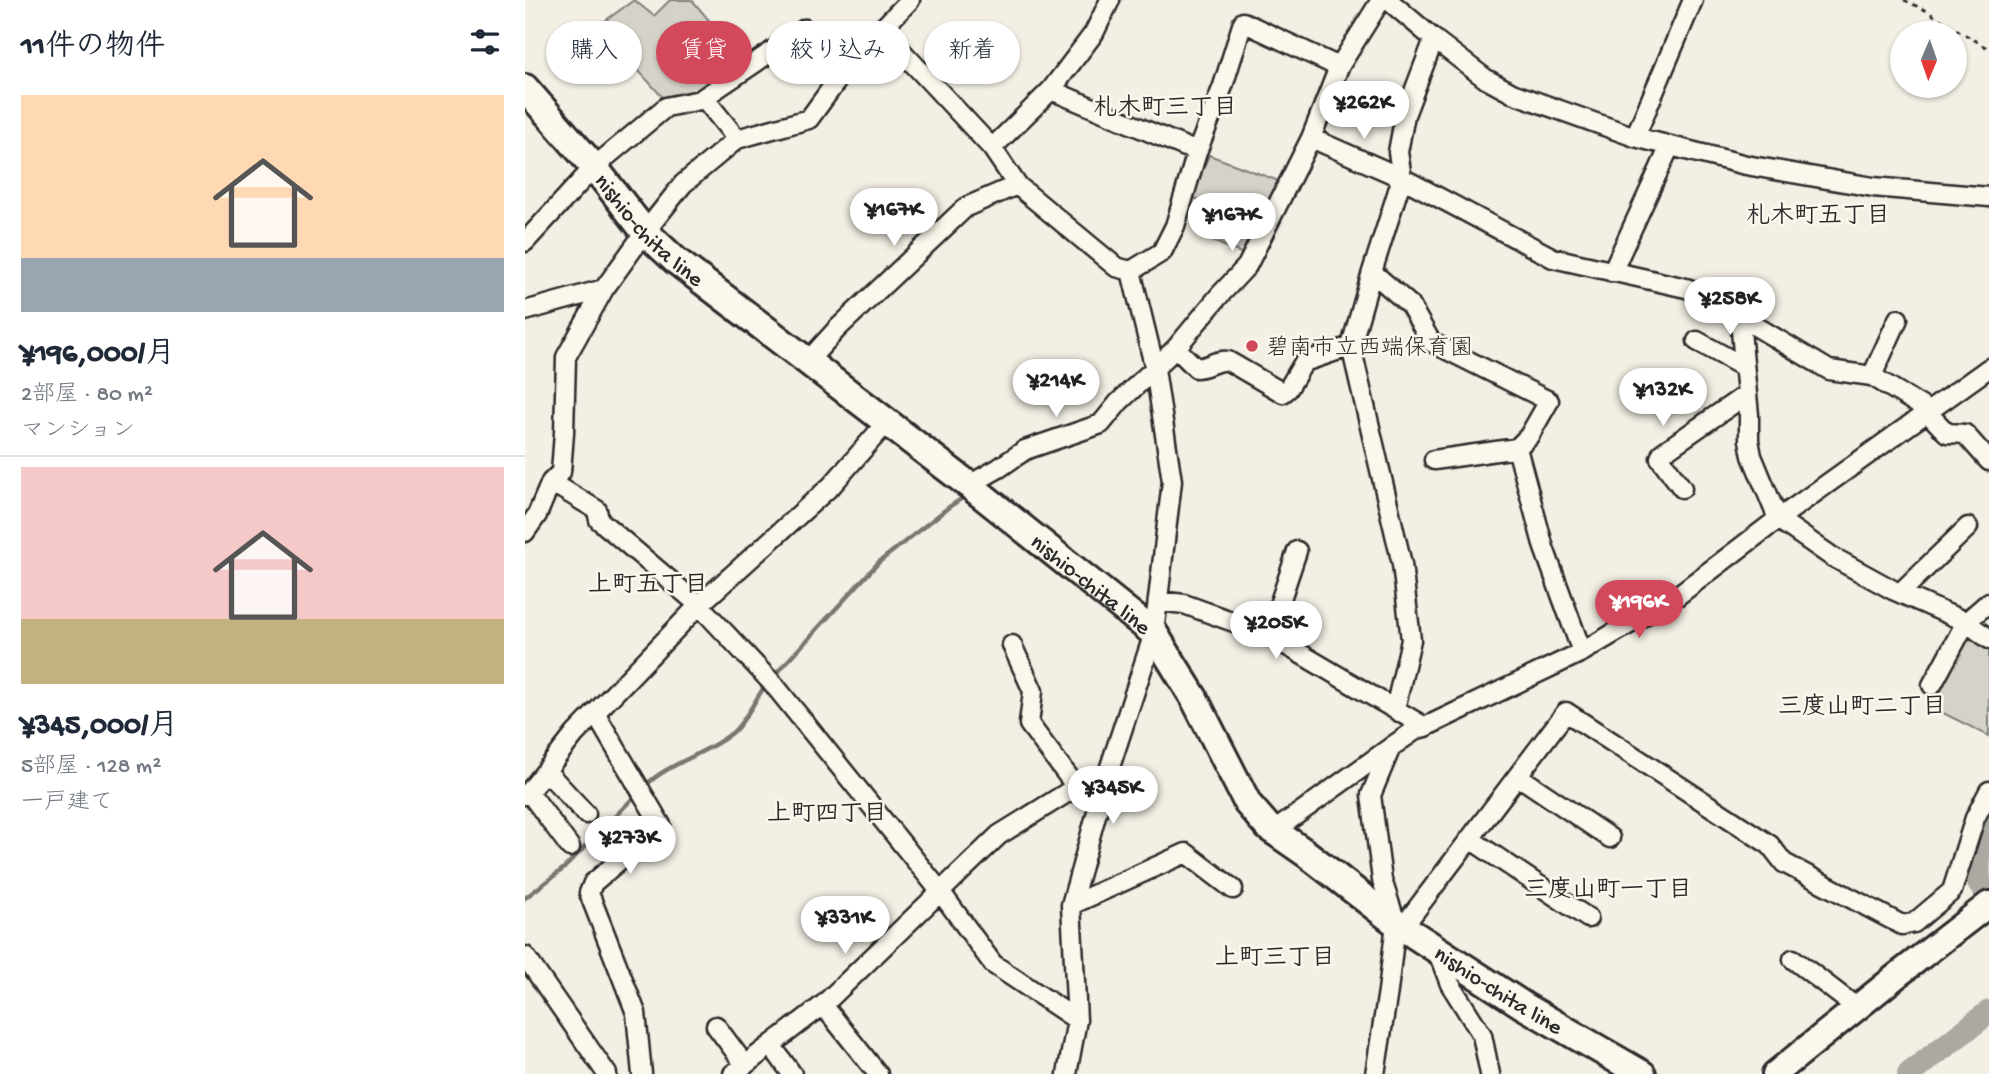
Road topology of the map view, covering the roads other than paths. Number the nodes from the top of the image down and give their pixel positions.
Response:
1 (910, 0) edge
2 (1109, 0) edge
3 (1381, 0) edge
4 (1388, 0) edge
5 (1693, 0) edge
6 (889, 21) edge
7 (1434, 39) junction
8 (766, 56) edge
9 (910, 60) edge
10 (1339, 67) junction
11 (835, 84) edge
12 (525, 88) edge
13 (1051, 90) junction
14 (704, 98) junction
15 (1635, 137) junction
16 (1311, 138) junction
17 (737, 139) junction
18 (1670, 146) junction
19 (992, 148) junction
20 (1197, 152) junction
21 (594, 167) junction
22 (1402, 178) junction
23 (1017, 185) junction
24 (1989, 197) edge
25 (645, 232) junction
26 (525, 242) edge
27 (1131, 271) junction
28 (1372, 272) junction
29 (1612, 272) junction
30 (604, 289) junction
31 (525, 311) edge
32 (1737, 315) junction
33 (1898, 319) dead end
34 (1697, 341) dead end
35 (1351, 346) junction
36 (1176, 348) junction
37 (807, 362) junction
38 (1744, 367) junction
39 (1989, 368) edge
40 (1155, 369) junction
41 (1872, 376) junction
42 (1747, 394) junction
43 (1928, 414) junction
44 (887, 422) junction
45 (1517, 448) junction
46 (1434, 460) dead end
47 (1989, 461) edge
48 (551, 482) junction
49 (969, 485) junction
50 (1682, 488) dead end
51 (1778, 519) junction
52 (1968, 527) dead end
53 (525, 532) edge
54 (1297, 551) dead end
55 (1900, 593) junction
56 (1158, 601) junction
57 (1989, 602) edge
58 (699, 605) junction
59 (1966, 622) junction
60 (1154, 634) junction
61 (1269, 635) junction
62 (1989, 639) edge
63 (1012, 645) dead end
64 (1582, 652) junction
65 (1932, 685) dead end
66 (1395, 709) junction
67 (595, 713) junction
68 (1425, 727) junction
69 (1391, 747) junction
70 (546, 771) junction
71 (1107, 776) junction
72 (1518, 776) junction
73 (1077, 788) junction
74 (1989, 791) edge
75 (527, 794) edge
76 (586, 814) dead end
77 (1274, 831) junction
78 (1610, 838) dead end
79 (1470, 839) junction
80 (570, 846) dead end
81 (1233, 888) dead end
82 (940, 891) junction
83 (1989, 904) edge
84 (1071, 905) junction
85 (1588, 918) dead end
86 (1400, 925) junction
87 (1437, 950) junction
88 (525, 956) edge
89 (1793, 959) dead end
90 (823, 1004) junction
91 (1857, 1008) junction
92 (1077, 1020) junction
93 (716, 1026) dead end
94 (771, 1045) junction
95 (739, 1070) edge
96 (607, 1074) edge
97 (642, 1074) edge
98 (792, 1074) edge
99 (878, 1074) edge
100 (1067, 1074) edge
101 (1375, 1074) edge
102 (1490, 1074) edge
103 (1642, 1074) edge
104 (1775, 1074) edge

1 - 6 street
2 - 13 street
3 - 10 street
4 - 7 street
5 - 15 street
7 - 15 street
7 - 22 street
8 - 14 street
9 - 19 street
10 - 16 street
10 - 20 street
11 - 17 street
12 - 21 main road, nishio-chita line
13 - 19 street
13 - 20 street
14 - 17 street
14 - 21 street
15 - 18 street
16 - 22 street
16 - 36 street
17 - 25 street
18 - 24 street
18 - 29 street
19 - 23 street
20 - 27 street
21 - 25 main road, nishio-chita line
21 - 26 street
22 - 28 street
22 - 29 street
23 - 27 street
23 - 37 street
25 - 30 street
25 - 37 main road, nishio-chita line
27 - 40 street
28 - 35 street
28 - 45 street
29 - 32 street
30 - 31 street
30 - 48 street
32 - 38 street
32 - 41 street
33 - 41 street
34 - 38 street
35 - 36 street
35 - 66 street
36 - 40 street
37 - 44 main road, nishio-chita line
38 - 42 street
39 - 43 street
40 - 49 street
40 - 56 street
41 - 43 street
42 - 50 street
42 - 51 street
43 - 47 street
43 - 51 street
44 - 49 main road, nishio-chita line
44 - 58 street
45 - 46 street
45 - 64 street
48 - 53 street
48 - 58 street
49 - 60 main road, nishio-chita line
51 - 55 street
51 - 64 street
52 - 55 street
54 - 61 street
55 - 59 street
56 - 60 street
56 - 61 street
57 - 59 street
58 - 67 street
58 - 82 street
59 - 62 street
59 - 65 street
60 - 71 street
60 - 77 main road, nishio-chita line
61 - 66 street
63 - 73 street
64 - 68 street
66 - 68 street
67 - 70 street
67 - 97 street
68 - 69 street
69 - 77 street
69 - 86 street
70 - 75 street
70 - 76 street
71 - 73 street
71 - 84 street
72 - 74 street
72 - 78 street
72 - 79 street
73 - 82 street
75 - 80 street
77 - 86 main road, nishio-chita line
79 - 85 street
79 - 86 street
81 - 84 street
82 - 90 street
82 - 92 street
83 - 91 main road
84 - 92 street
86 - 87 main road, nishio-chita line
86 - 101 street
87 - 102 street
87 - 103 main road, nishio-chita line
88 - 96 street
89 - 91 street
90 - 94 street
90 - 99 street
91 - 104 main road
92 - 100 street
93 - 95 street
94 - 95 street
94 - 98 street

